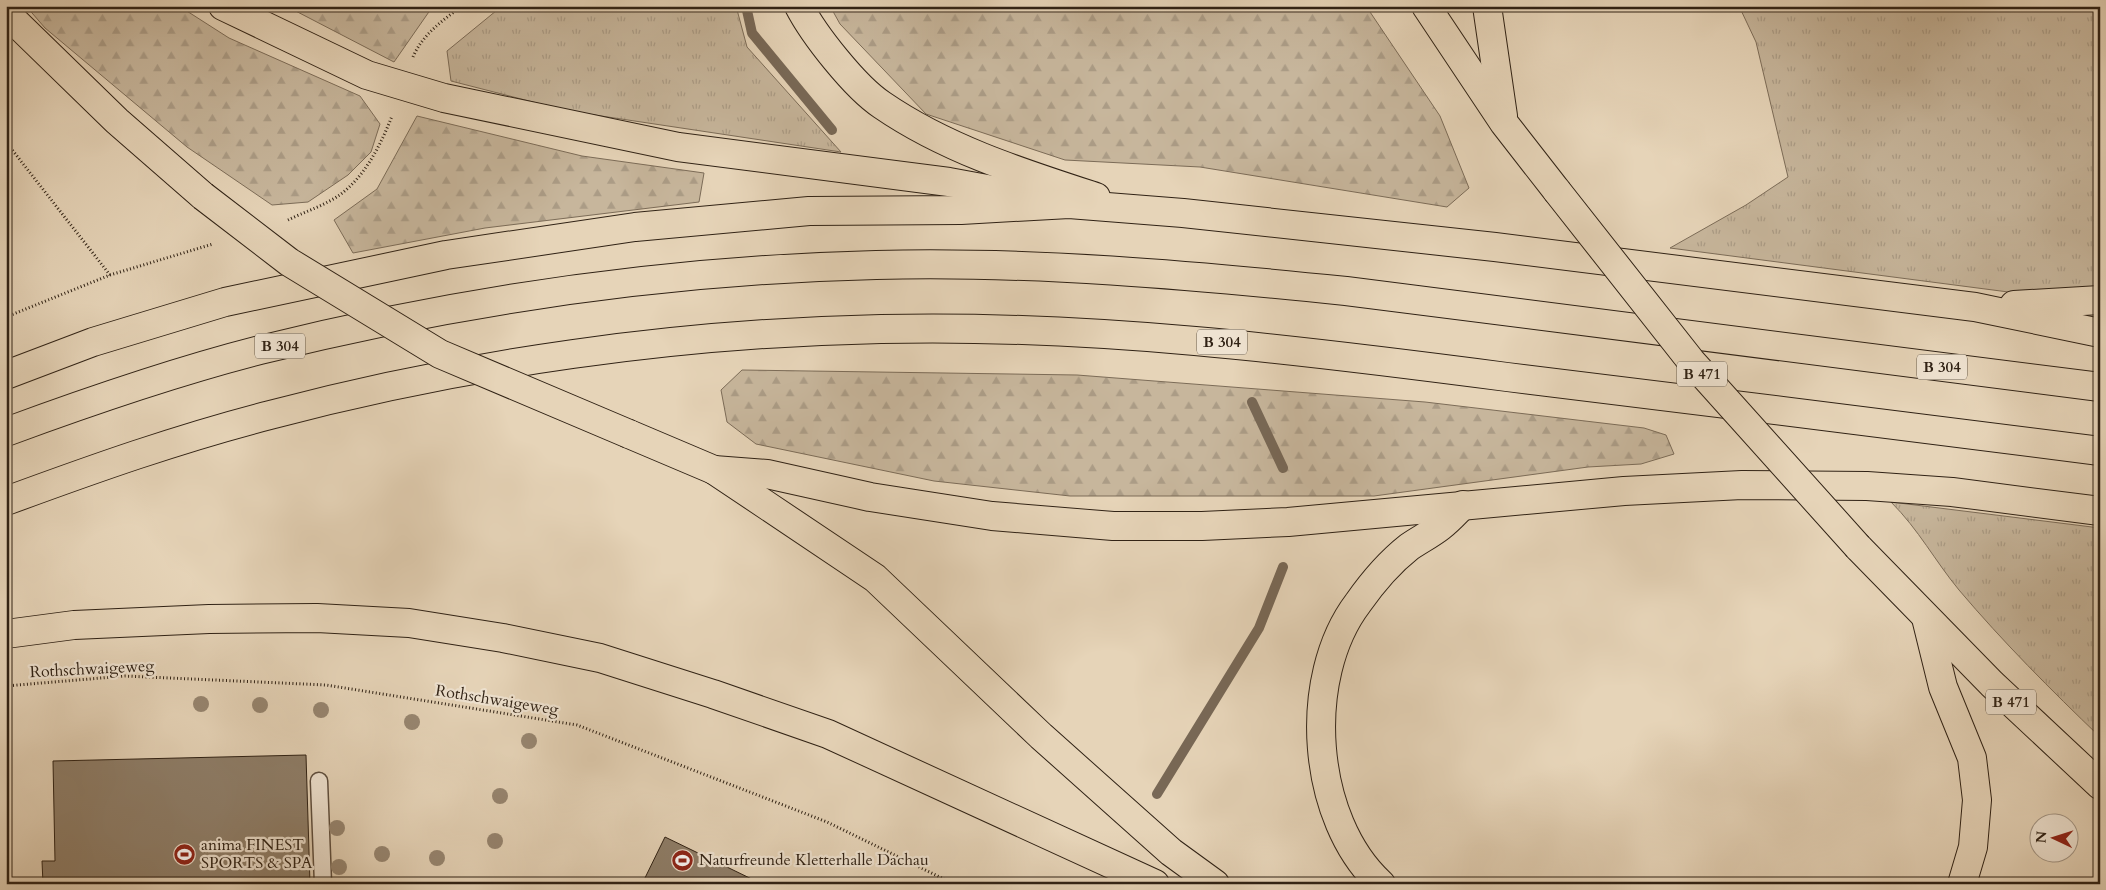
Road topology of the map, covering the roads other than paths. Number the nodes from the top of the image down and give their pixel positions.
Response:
1 (223, 6) edge
2 (799, 6) edge
3 (1426, 6) edge
4 (1488, 6) edge
5 (6, 13) edge
6 (1504, 123) junction
7 (1068, 204) junction
8 (1126, 207) junction
9 (2100, 300) edge
10 (1974, 307) junction
11 (2100, 333) edge
12 (6, 375) edge
13 (2100, 387) edge
14 (6, 432) edge
15 (2100, 451) edge
16 (714, 470) junction
17 (6, 501) edge
18 (1463, 505) junction
19 (2100, 511) edge
20 (1925, 616) junction
21 (6, 634) edge
22 (319, 781) dead end
23 (2100, 785) edge
24 (323, 884) edge
25 (1155, 884) edge
26 (1215, 884) edge
27 (1380, 884) edge
28 (1962, 884) edge

1 - 7 highway
2 - 8 highway
3 - 6 highway, B 471
4 - 6 highway
5 - 16 highway, bridge
6 - 20 highway, B 471, bridge
7 - 8 highway
7 - 12 highway
8 - 10 highway
9 - 10 highway
10 - 11 highway
13 - 14 highway, B 304
15 - 17 highway, B 304
16 - 18 highway
16 - 26 highway
18 - 19 highway
18 - 27 highway
20 - 23 highway, B 471
20 - 28 highway
21 - 25 highway
22 - 24 lane

